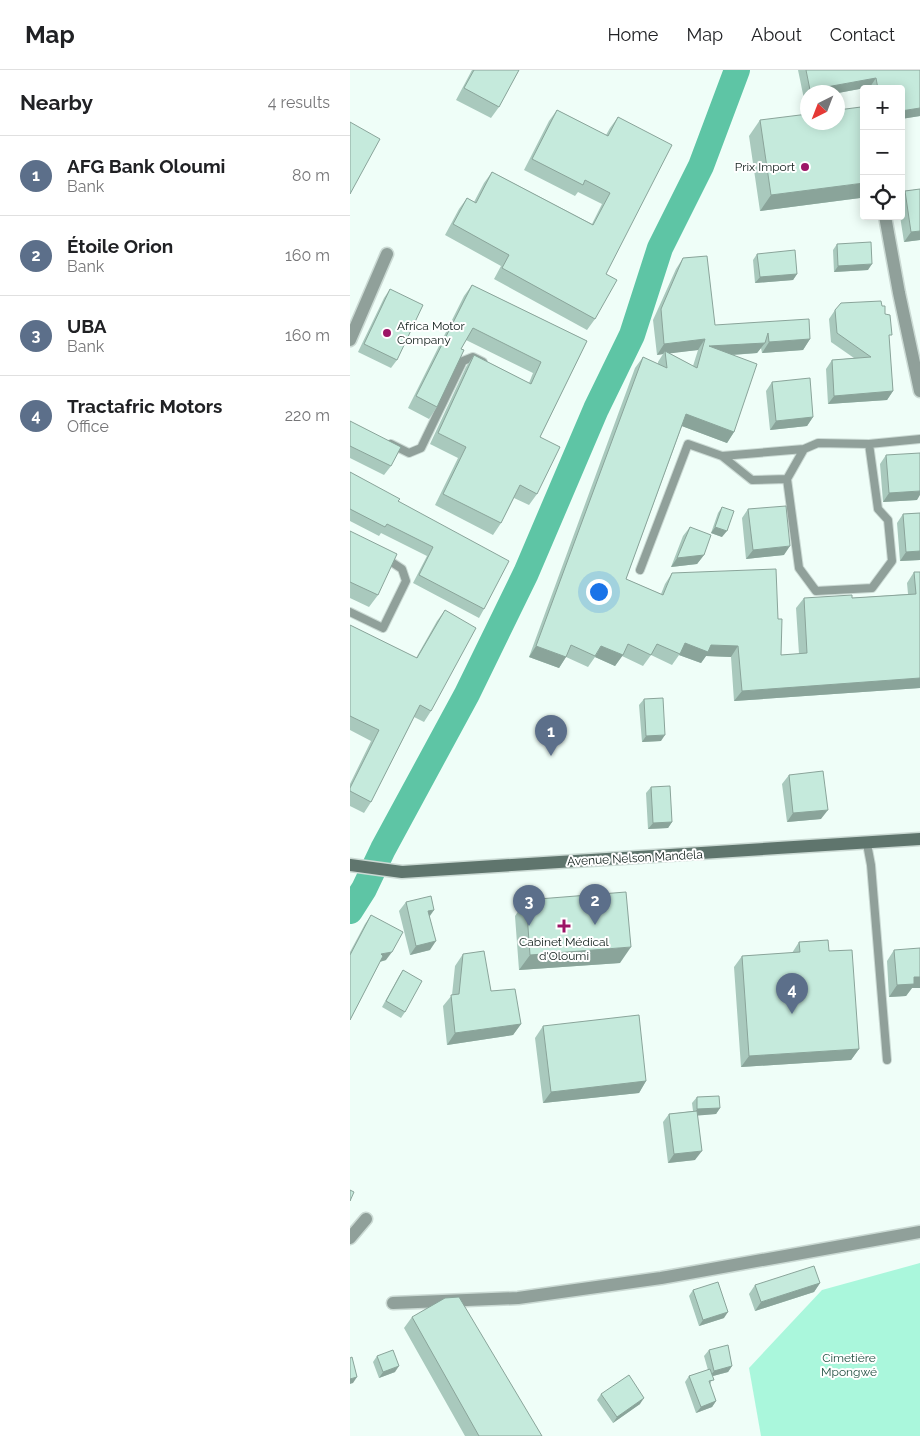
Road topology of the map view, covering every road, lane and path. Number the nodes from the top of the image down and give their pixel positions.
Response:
1 (886, 220) edge
2 (387, 254) dead end
3 (350, 317) edge
4 (351, 337) edge
5 (489, 365) edge
6 (920, 391) edge
7 (920, 439) edge
8 (384, 441) edge
9 (869, 444) junction
10 (804, 449) junction
11 (722, 456) junction
12 (787, 479) junction
13 (374, 552) edge
14 (640, 570) dead end
15 (350, 612) edge
16 (920, 840) edge
17 (867, 844) junction
18 (350, 865) edge
19 (887, 1060) dead end
20 (366, 1219) dead end
21 (920, 1232) edge
22 (350, 1238) edge
23 (393, 1303) dead end

1 - 6 street
2 - 4 street
3 - 4 street
5 - 8 lane
7 - 9 lane
9 - 10 lane
9 - 12 lane
10 - 11 lane
10 - 12 lane
11 - 12 lane
11 - 14 lane
13 - 15 lane
16 - 17 main road, Avenue Nelson Mandela
17 - 18 main road, Avenue Nelson Mandela
17 - 19 lane
20 - 22 street
21 - 23 street

